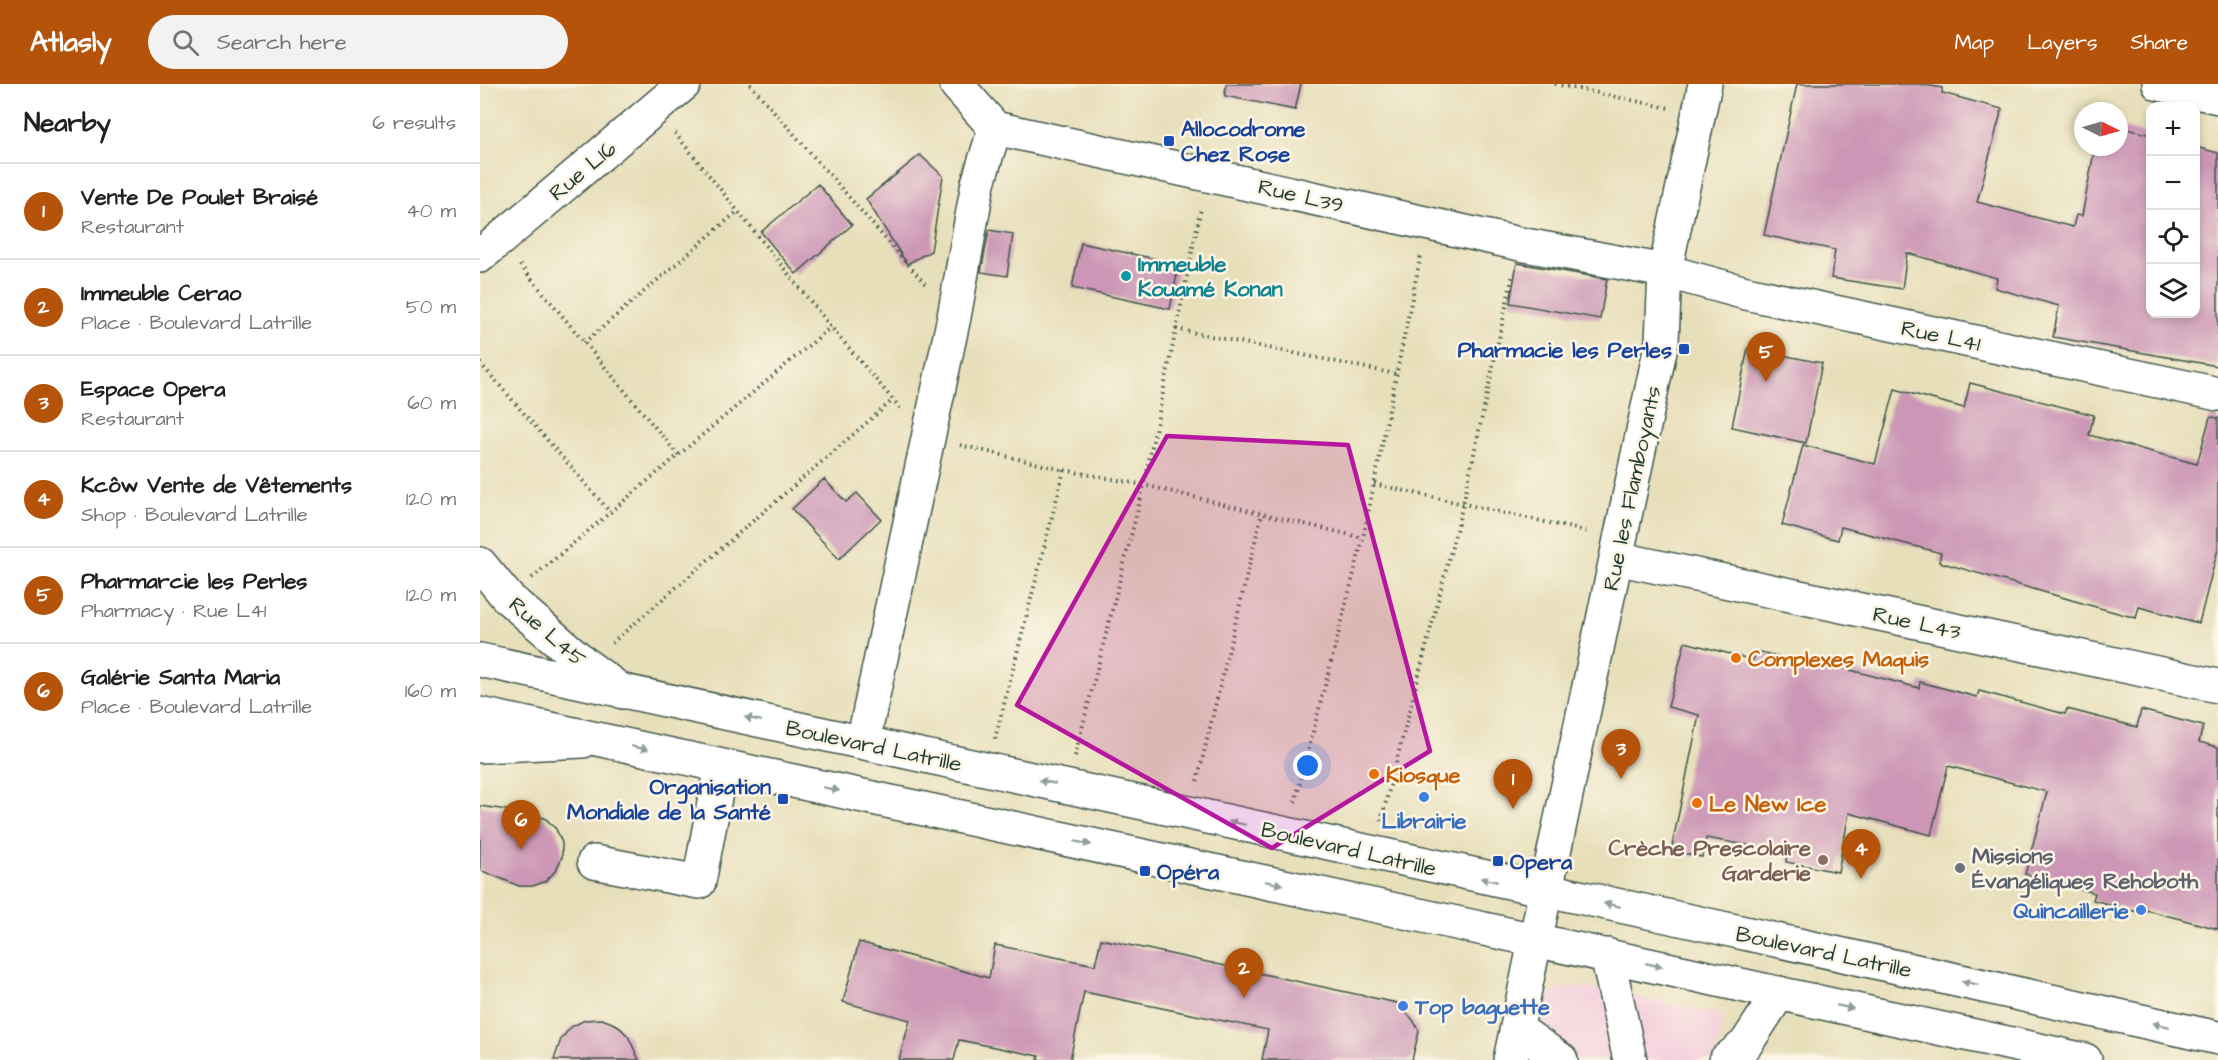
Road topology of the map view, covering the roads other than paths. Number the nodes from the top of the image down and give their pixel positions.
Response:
1 (684, 84) edge
2 (956, 84) edge
3 (2159, 84) edge
4 (2218, 97) edge
5 (1702, 99) edge
6 (994, 128) junction
7 (490, 248) edge
8 (1665, 271) junction
9 (2218, 394) edge
10 (1619, 548) junction
11 (480, 564) edge
12 (480, 660) edge
13 (2218, 686) edge
14 (623, 692) junction
15 (480, 714) edge
16 (603, 740) junction
17 (863, 742) junction
18 (480, 746) edge
19 (721, 766) junction
20 (594, 862) dead end
21 (1546, 892) junction
22 (1536, 940) junction
23 (1607, 955) junction
24 (1779, 993) junction
25 (2218, 1038) edge
26 (1513, 1045) edge
27 (1561, 1060) edge
28 (1630, 1060) edge
29 (1726, 1060) edge
30 (2085, 1060) edge

1 - 7 street, Rue L16
2 - 6 street
3 - 4 street
5 - 8 street, Rue les Flamboyants
6 - 8 street, Rue L39
6 - 17 street
8 - 9 street, Rue L41
8 - 10 street, Rue les Flamboyants
10 - 13 street, Rue L43
10 - 21 street, Rue les Flamboyants
11 - 14 street, Rue L45
12 - 14 street, Boulevard Latrille
17 -> 14 street, Boulevard Latrille
15 - 16 street
16 - 18 street
16 -> 19 street
21 -> 17 street, Boulevard Latrille
19 - 20 street
19 -> 22 street
21 - 22 street, Rue les Flamboyants
25 -> 21 street, Boulevard Latrille
22 - 23 street
22 - 26 street, Rue les Flamboyants
23 -> 24 street
23 - 28 street
24 - 29 street
24 -> 30 street
26 - 27 street

